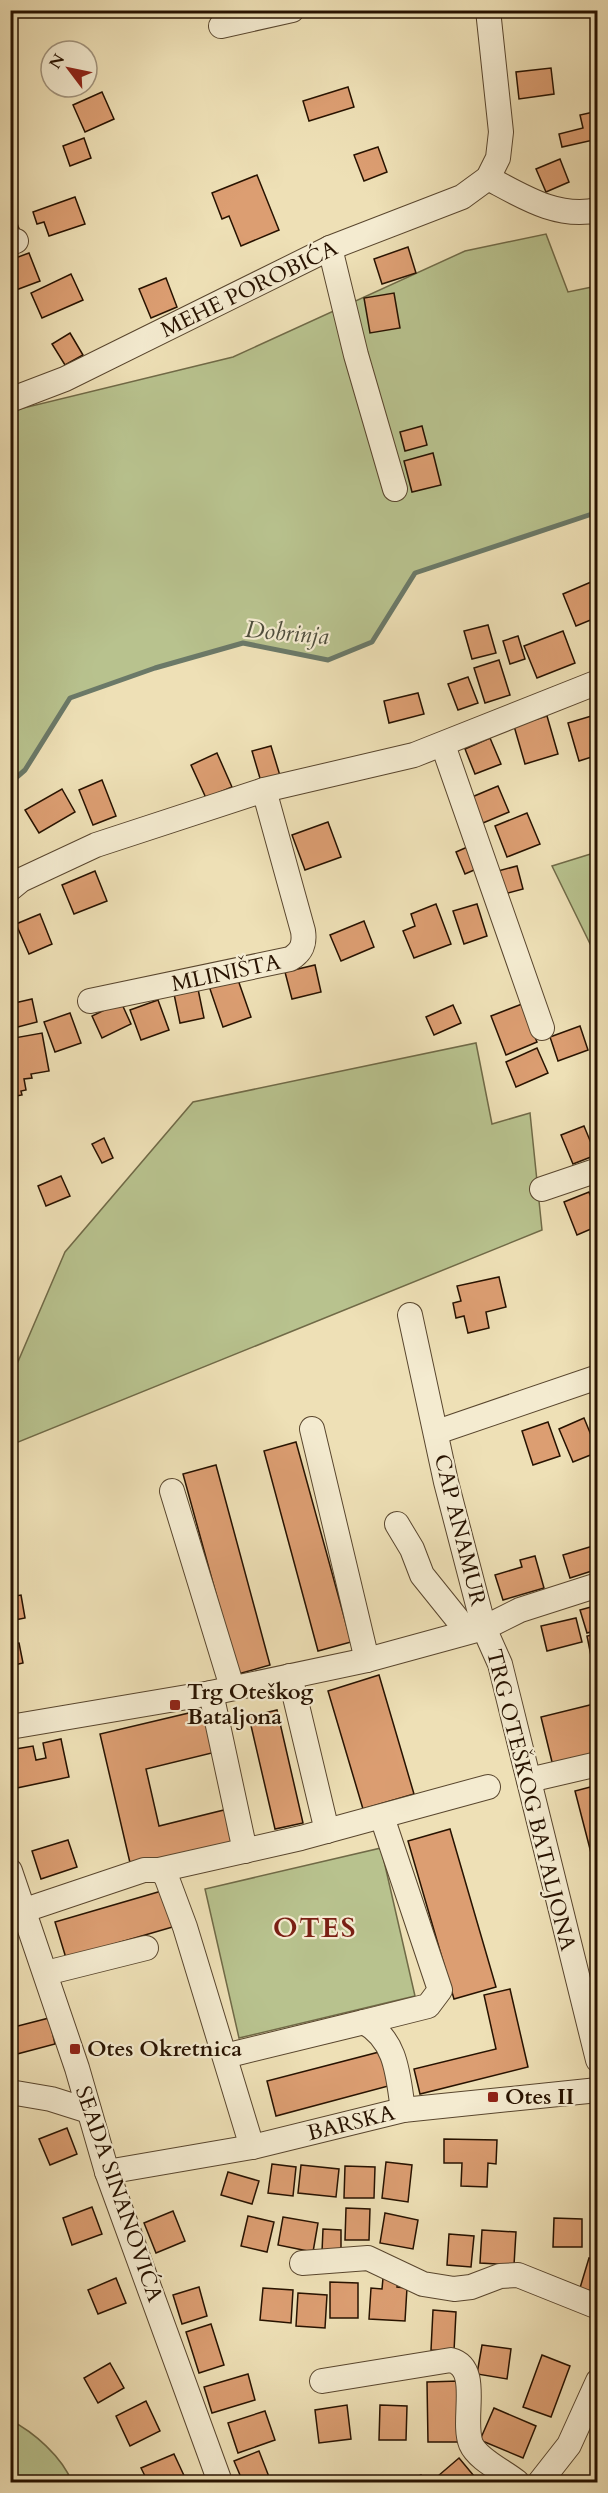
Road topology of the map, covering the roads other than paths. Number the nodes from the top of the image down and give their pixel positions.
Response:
1 (292, 10) edge
2 (488, 10) edge
3 (221, 26) dead end
4 (488, 178) junction
5 (597, 210) edge
6 (330, 248) junction
7 (10, 400) edge
8 (395, 489) dead end
9 (597, 682) edge
10 (443, 745) junction
11 (264, 790) junction
12 (10, 889) edge
13 (90, 1001) dead end
14 (542, 1028) dead end
15 (597, 1170) edge
16 (542, 1189) dead end
17 (410, 1315) dead end
18 (597, 1377) edge
19 (312, 1429) dead end
20 (437, 1432) junction
21 (172, 1491) dead end
22 (397, 1524) dead end
23 (597, 1585) edge
24 (476, 1629) junction
25 (367, 1660) junction
26 (290, 1676) junction
27 (222, 1690) junction
28 (10, 1727) edge
29 (597, 1764) edge
30 (529, 1780) junction
31 (488, 1787) dead end
32 (382, 1817) junction
33 (327, 1831) junction
34 (245, 1851) junction
35 (159, 1870) junction
36 (10, 1871) edge
37 (26, 1910) junction
38 (146, 1948) dead end
39 (46, 1973) junction
40 (364, 2022) junction
41 (225, 2056) junction
42 (597, 2060) edge
43 (597, 2090) edge
44 (10, 2092) edge
45 (89, 2110) junction
46 (403, 2110) junction
47 (252, 2146) junction
48 (108, 2172) junction
49 (302, 2263) dead end
50 (597, 2307) edge
51 (322, 2381) dead end
52 (597, 2381) edge
53 (220, 2482) edge
54 (517, 2482) edge
55 (540, 2482) edge

1 - 3 street
2 - 4 street
4 - 5 street
4 - 6 street, MEHE POROBIĆA
6 - 7 street, MEHE POROBIĆA
6 - 8 street
9 - 10 street
10 - 11 street
10 - 14 street
11 - 12 street
11 - 13 street, MLINIŠTA
15 - 16 street
17 - 20 street, CAP ANAMUR
18 - 20 street, CAP ANAMUR
19 - 25 street
20 - 24 street, CAP ANAMUR
21 - 27 street
22 - 24 street
23 - 24 street
24 - 25 street, TRG OTEŠKOG BATALJONA
24 - 30 street, TRG OTEŠKOG BATALJONA
25 - 26 street, TRG OTEŠKOG BATALJONA
26 - 27 street, TRG OTEŠKOG BATALJONA
26 - 33 street
27 - 28 street, TRG OTEŠKOG BATALJONA
27 - 34 street
29 - 30 street
30 - 42 street, TRG OTEŠKOG BATALJONA
31 - 32 street, TRG OTEŠKOG BATALJONA
32 - 33 street, TRG OTEŠKOG BATALJONA
32 - 40 street
33 - 34 street, TRG OTEŠKOG BATALJONA
34 - 35 street, TRG OTEŠKOG BATALJONA
35 - 37 street, TRG OTEŠKOG BATALJONA
35 - 41 street
36 - 37 street, SEADA SINANOVIĆA
37 - 39 street, SEADA SINANOVIĆA
38 - 39 street
39 - 45 street, SEADA SINANOVIĆA
40 - 41 street
40 - 46 street
41 - 47 street
43 - 46 street, BARSKA
44 - 45 street
45 - 48 street, SEADA SINANOVIĆA
46 - 47 street, BARSKA
47 - 48 street, BARSKA
48 - 53 street, SEADA SINANOVIĆA
49 - 50 street
51 - 54 street
52 - 55 street

